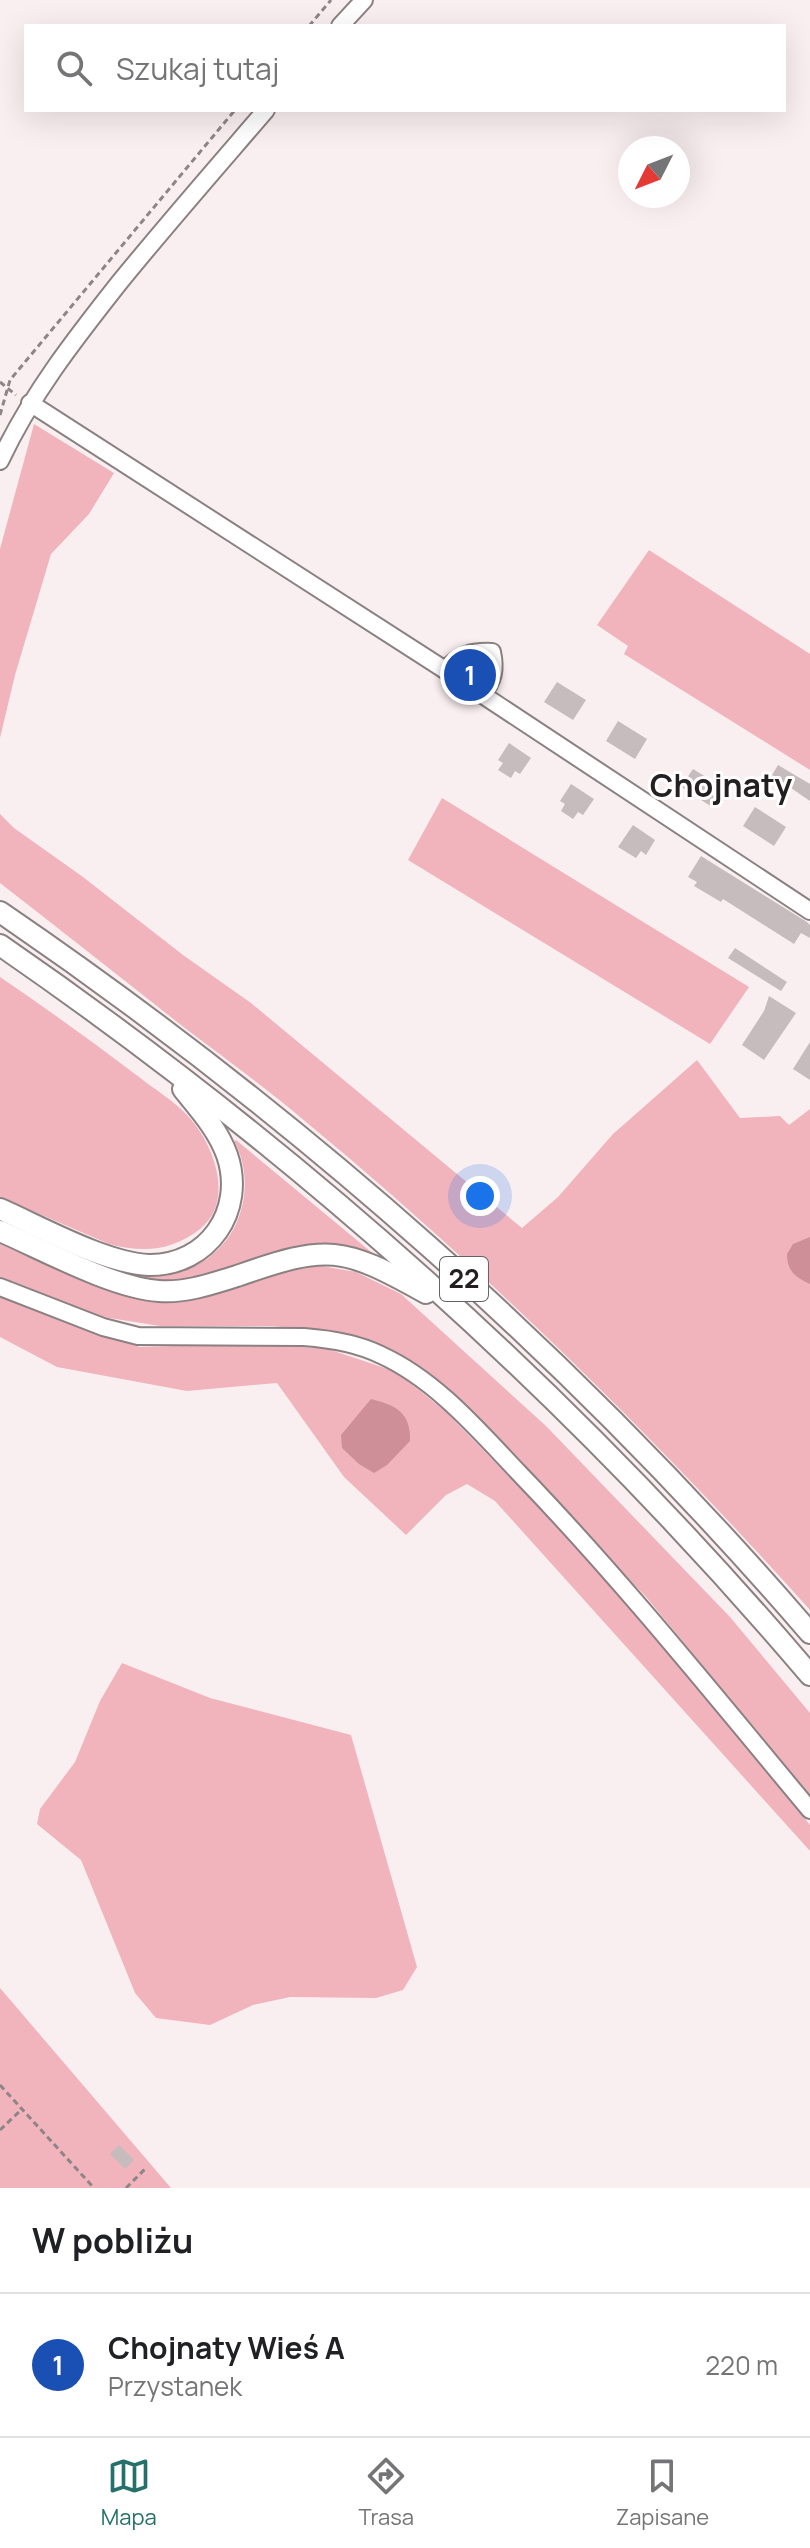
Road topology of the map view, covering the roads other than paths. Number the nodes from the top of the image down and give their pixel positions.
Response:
1 (364, 0) edge
2 (342, 24) edge
3 (264, 112) edge
4 (30, 403) junction
5 (0, 461) edge
6 (445, 670) junction
7 (482, 695) junction
8 (810, 911) edge
9 (0, 912) edge
10 (0, 945) edge
11 (164, 1064) junction
12 (0, 1209) edge
13 (0, 1231) edge
14 (0, 1287) edge
15 (460, 1313) junction
16 (810, 1633) edge
17 (810, 1675) edge
18 (810, 1810) edge

1 - 2 street
3 - 4 street
4 - 5 street
4 - 6 street
6 - 7 street
6 - 7 street
7 - 8 street
9 - 16 main road, 22
10 - 11 main road, 22
11 - 12 main road, 22
11 - 15 main road, 22
13 - 15 main road
14 - 18 street
15 - 17 main road, 22

